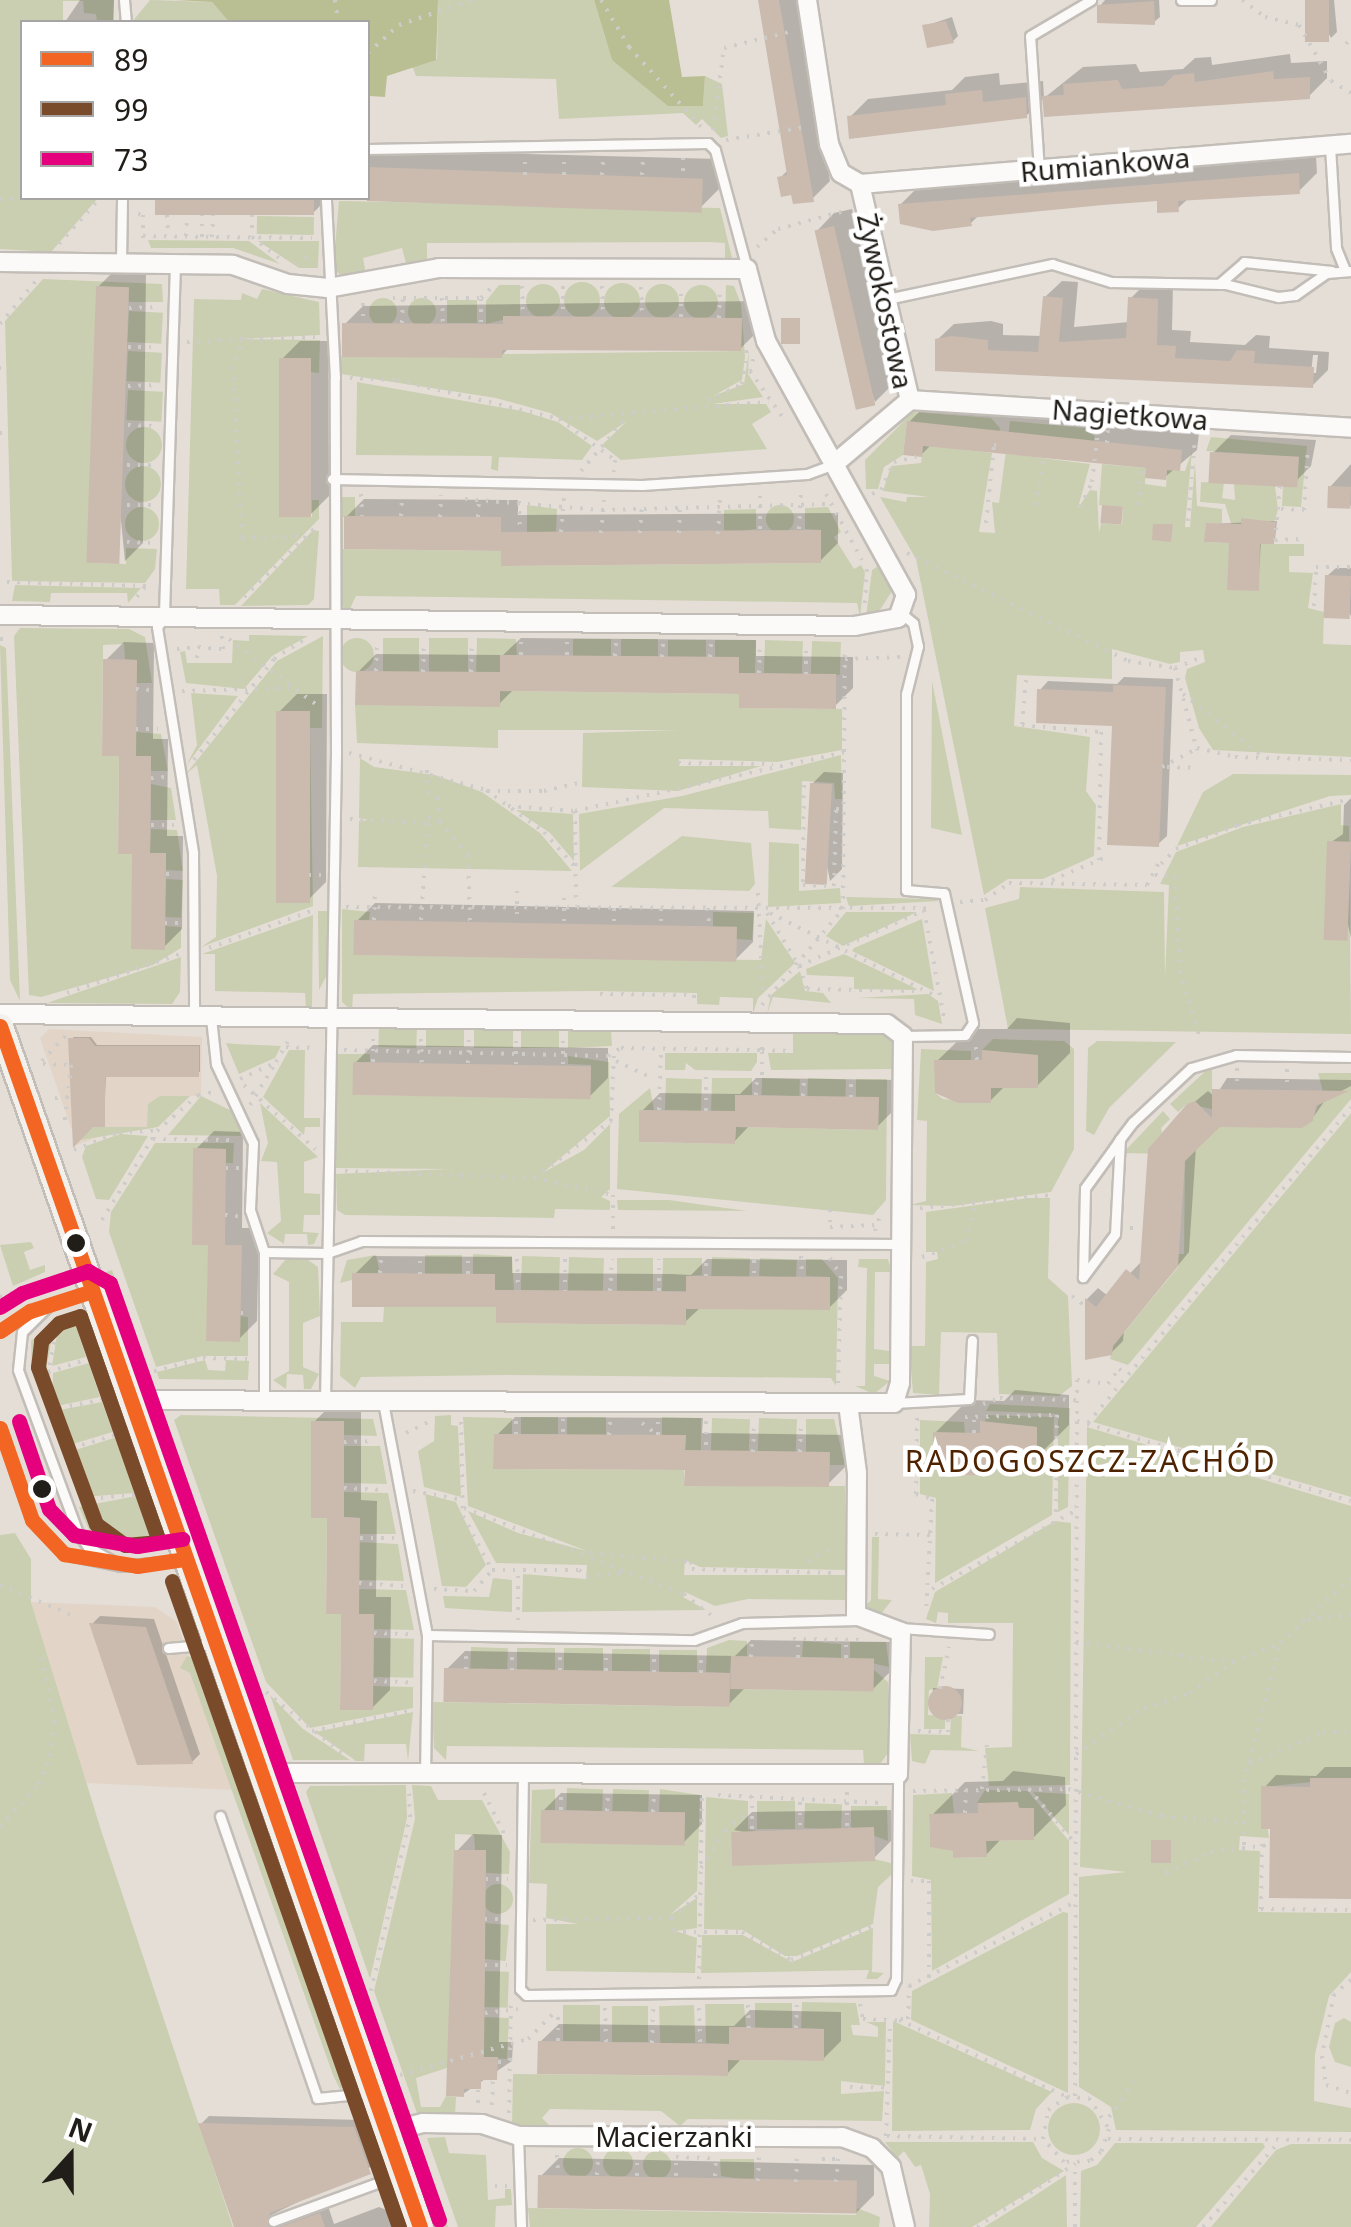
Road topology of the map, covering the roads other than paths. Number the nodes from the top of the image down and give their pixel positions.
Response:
1 (807, 0) edge
2 (1091, 0) edge
3 (1181, 0) edge
4 (1211, 0) edge
5 (1351, 144) edge
6 (1330, 146) junction
7 (370, 149) edge
8 (1038, 170) junction
9 (860, 184) junction
10 (122, 200) edge
11 (326, 200) edge
12 (0, 262) edge
13 (121, 263) junction
14 (175, 264) junction
15 (741, 264) junction
16 (1348, 270) edge
17 (1332, 271) junction
18 (1219, 284) junction
19 (329, 294) junction
20 (887, 300) junction
21 (910, 400) junction
22 (1351, 428) edge
23 (826, 467) junction
24 (332, 479) junction
25 (901, 613) junction
26 (0, 614) edge
27 (164, 617) junction
28 (333, 620) junction
29 (0, 1014) edge
30 (202, 1015) junction
31 (334, 1019) junction
32 (0, 1026) edge
33 (904, 1036) junction
34 (1351, 1057) edge
35 (1120, 1139) junction
36 (900, 1244) junction
37 (264, 1252) junction
38 (326, 1254) junction
39 (92, 1291) junction
40 (48, 1306) junction
41 (0, 1331) edge
42 (972, 1340) dead end
43 (118, 1400) junction
44 (264, 1401) junction
45 (325, 1402) junction
46 (384, 1402) junction
47 (848, 1404) junction
48 (898, 1409) junction
49 (0, 1428) edge
50 (186, 1559) junction
51 (121, 1566) junction
52 (852, 1622) junction
53 (906, 1634) junction
54 (989, 1634) dead end
55 (422, 1635) junction
56 (215, 1644) junction
57 (168, 1648) dead end
58 (261, 1773) junction
59 (522, 1773) junction
60 (893, 1775) junction
61 (416, 1777) junction
62 (220, 1816) dead end
63 (373, 2093) junction
64 (387, 2132) junction
65 (518, 2136) junction
66 (402, 2174) junction
67 (274, 2221) dead end
68 (420, 2227) edge
69 (521, 2227) edge
70 (905, 2227) edge

1 - 9 street, Żywokostowa
2 - 8 lane
3 - 4 lane
5 - 6 street, Rumiankowa
6 - 8 street, Rumiankowa
6 - 16 lane
7 - 15 lane
8 - 9 street, Rumiankowa
9 - 20 street, Żywokostowa
10 - 13 lane
11 - 19 lane
12 - 13 street
13 - 14 street
14 - 19 street
14 - 27 lane
15 - 19 street
15 - 23 street
16 - 17 lane
17 - 18 lane
17 - 18 lane
18 - 20 lane
19 - 24 lane
20 - 21 street, Żywokostowa
21 - 22 street, Nagietkowa
21 - 23 street, Żywokostowa
23 - 24 lane
23 - 25 street
24 - 28 lane
25 - 28 street
25 - 33 lane
26 - 27 street
27 - 28 street
27 - 30 lane
28 - 31 lane
29 - 30 street
30 - 31 street
30 - 37 lane
31 - 33 street
31 - 38 lane
32 - 39 street
33 - 36 street
34 - 35 lane
35 - 35 lane
36 - 38 lane
36 - 48 street
37 - 38 lane
37 - 44 lane
38 - 45 lane
39 - 40 lane
39 - 43 street
40 - 41 lane
40 - 51 lane
42 - 48 lane
43 - 44 street
43 - 50 street
44 - 45 street
45 - 46 street
46 - 47 street
46 - 55 lane
47 - 48 street
47 - 52 street
49 - 51 lane
50 - 51 lane
50 - 56 street
52 - 53 street
52 - 55 lane
53 - 54 lane
53 - 60 street
55 - 61 lane
56 - 57 lane
56 - 58 street
58 - 61 street
58 - 63 street
59 - 60 street
59 - 60 lane
59 - 61 street
62 - 63 lane
63 - 64 street
64 - 65 street, Macierzanki
64 - 66 street
65 - 69 lane
65 - 70 street, Macierzanki
66 - 67 lane
66 - 68 street

